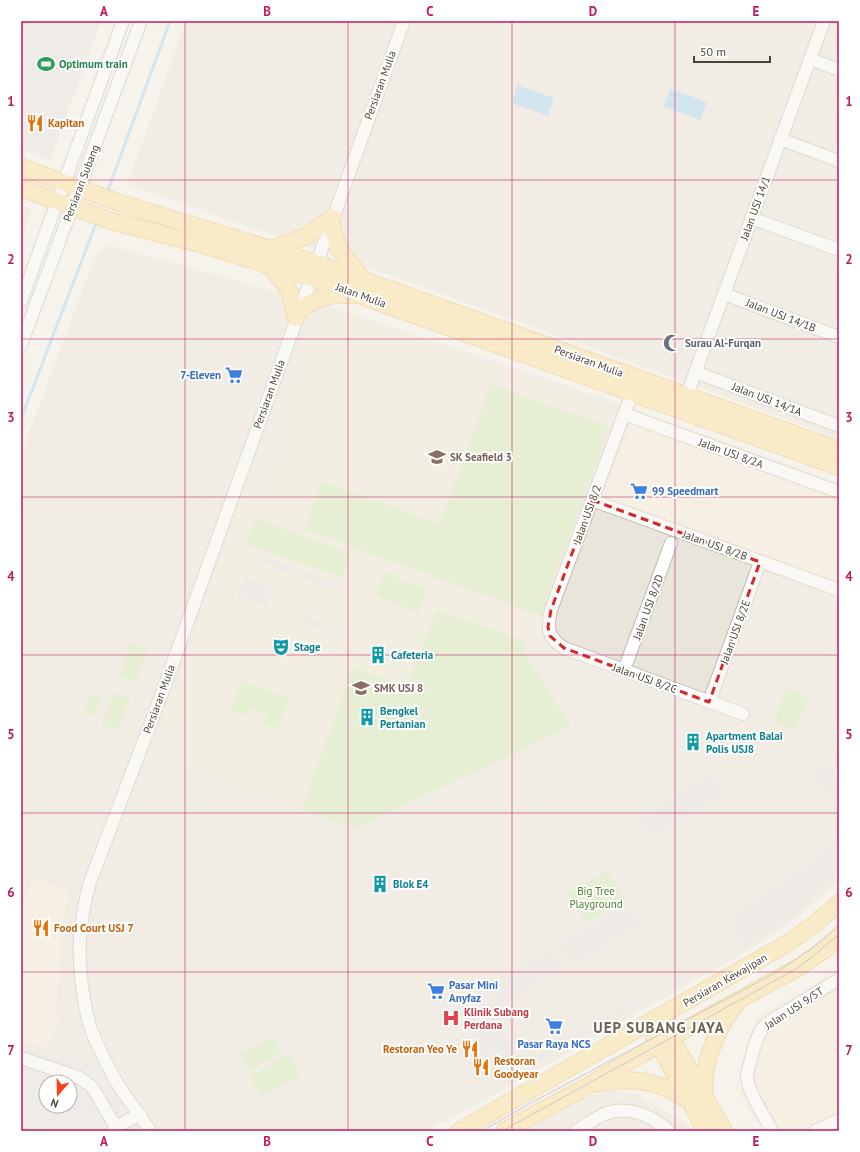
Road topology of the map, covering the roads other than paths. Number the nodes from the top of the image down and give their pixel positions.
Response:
1 (123, 21) edge
2 (141, 21) edge
3 (404, 21) edge
4 (824, 21) edge
5 (810, 59) junction
6 (839, 70) edge
7 (780, 139) junction
8 (839, 161) edge
9 (21, 167) edge
10 (64, 182) junction
11 (21, 188) edge
12 (85, 190) junction
13 (71, 207) junction
14 (751, 218) junction
15 (332, 220) junction
16 (839, 250) edge
17 (268, 256) junction
18 (316, 262) junction
19 (311, 278) junction
20 (363, 279) junction
21 (724, 294) junction
22 (362, 296) junction
23 (21, 301) edge
24 (297, 315) junction
25 (839, 337) edge
26 (21, 345) edge
27 (695, 372) junction
28 (632, 393) junction
29 (686, 395) junction
30 (682, 412) junction
31 (624, 414) junction
32 (839, 426) edge
33 (839, 450) edge
34 (839, 467) edge
35 (839, 492) edge
36 (592, 500) junction
37 (671, 543) dead end
38 (760, 562) junction
39 (839, 590) edge
40 (550, 636) joint
41 (624, 670) junction
42 (709, 702) junction
43 (743, 714) dead end
44 (839, 903) edge
45 (839, 937) edge
46 (839, 979) edge
47 (741, 999) junction
48 (653, 1021) junction
49 (664, 1040) junction
50 (21, 1058) edge
51 (591, 1084) junction
52 (697, 1098) junction
53 (140, 1114) junction
54 (839, 1120) edge
55 (115, 1129) edge
56 (582, 1130) edge
57 (150, 1131) edge
58 (459, 1131) edge
59 (504, 1131) edge
60 (669, 1131) edge
61 (706, 1131) edge
62 (724, 1131) edge
63 (772, 1131) edge
64 (815, 1131) edge

1 - 10 street, Persiaran Subang
2 - 12 street, Persiaran Subang
3 - 15 street, Persiaran Mulia
4 - 5 street, Jalan USJ 14/1
5 - 6 street
5 - 7 street, Jalan USJ 14/1
7 - 8 street
7 - 14 street, Jalan USJ 14/1
9 - 10 main road
10 - 12 main road
10 - 13 street, Persiaran Subang
11 - 13 main road, Jalan Mulia
12 - 13 street, Persiaran Subang
12 - 17 main road, Persiaran Mulia
13 - 17 main road, Jalan Mulia
13 - 23 street, Persiaran Subang
13 - 26 street, Persiaran Subang
14 - 16 street
14 - 21 street, Jalan USJ 14/1
15 - 17 main road
15 - 18 street, Persiaran Mulia
15 - 20 main road
17 - 18 main road, Persiaran Mulia
17 - 19 main road, Jalan Mulia
17 - 24 main road
18 - 19 street, Persiaran Mulia
18 - 20 main road, Persiaran Mulia
19 - 22 main road, Jalan Mulia
19 - 24 street, Persiaran Mulia
20 - 29 main road, Persiaran Mulia
21 - 25 street, Jalan USJ 14/1B
21 - 27 street, Jalan USJ 14/1
22 - 24 main road
22 - 28 main road, Jalan Mulia
24 - 53 street, Persiaran Mulia
27 - 29 street, Jalan USJ 14/1
27 - 32 street, Jalan USJ 14/1A
28 - 30 main road
28 - 31 street, Jalan USJ 8/2
29 - 30 street, Jalan USJ 14/1
29 - 33 main road, Persiaran Mulia
30 - 34 main road
31 - 35 street, Jalan USJ 8/2A
31 - 36 street, Jalan USJ 8/2
36 - 38 street, Jalan USJ 8/2B
36 - 40 street, Jalan USJ 8/2
37 - 41 street, Jalan USJ 8/2D
38 - 39 street, Jalan USJ 8/2B
38 - 42 street, Jalan USJ 8/2E
40 - 41 street, Jalan USJ 8/2C
41 - 42 street, Jalan USJ 8/2C
42 - 43 street, Jalan USJ 8/2C
44 - 48 main road, Persiaran Kewajipan
45 - 47 main road, Persiaran Kewajipan
46 - 63 street, Jalan USJ 9/5T
47 - 49 main road, Persiaran Kewajipan
47 - 52 main road
48 - 49 main road
48 - 58 main road, Persiaran Kewajipan
49 - 51 main road, Persiaran Kewajipan
49 - 52 main road
50 - 55 street
51 - 52 main road
51 - 59 main road, Persiaran Kewajipan
52 - 61 main road
52 - 62 main road
53 - 55 street
53 - 57 street, Persiaran Mulia
54 - 64 street
56 - 60 street

